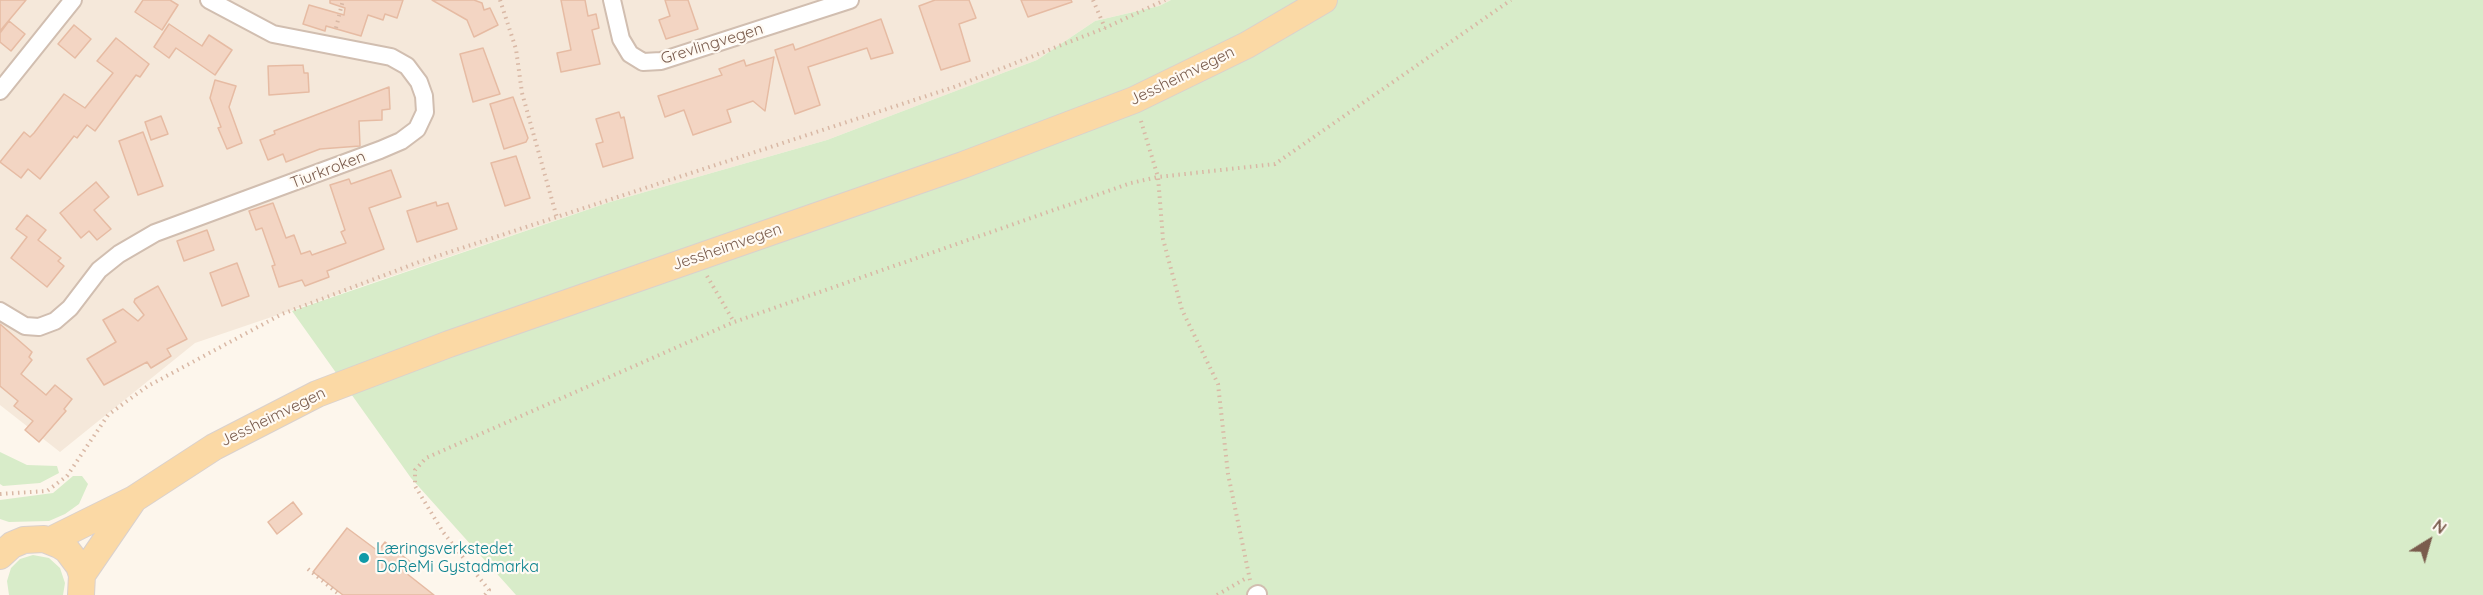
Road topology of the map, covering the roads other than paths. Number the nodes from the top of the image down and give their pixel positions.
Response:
1 (73, 0) edge
2 (209, 0) edge
3 (612, 0) edge
4 (850, 0) edge
5 (1324, 0) edge
6 (0, 91) edge
7 (0, 311) edge
8 (134, 499) junction
9 (51, 540) junction
10 (4, 546) edge
11 (82, 585) edge

1 - 6 street
2 - 7 street, Tiurkroken
3 - 4 street, Grevlingvegen
5 - 8 main road, Jessheimvegen
8 - 9 main road, Jessheimvegen
8 - 11 main road, Jessheimvegen
9 - 10 main road
9 - 11 main road

